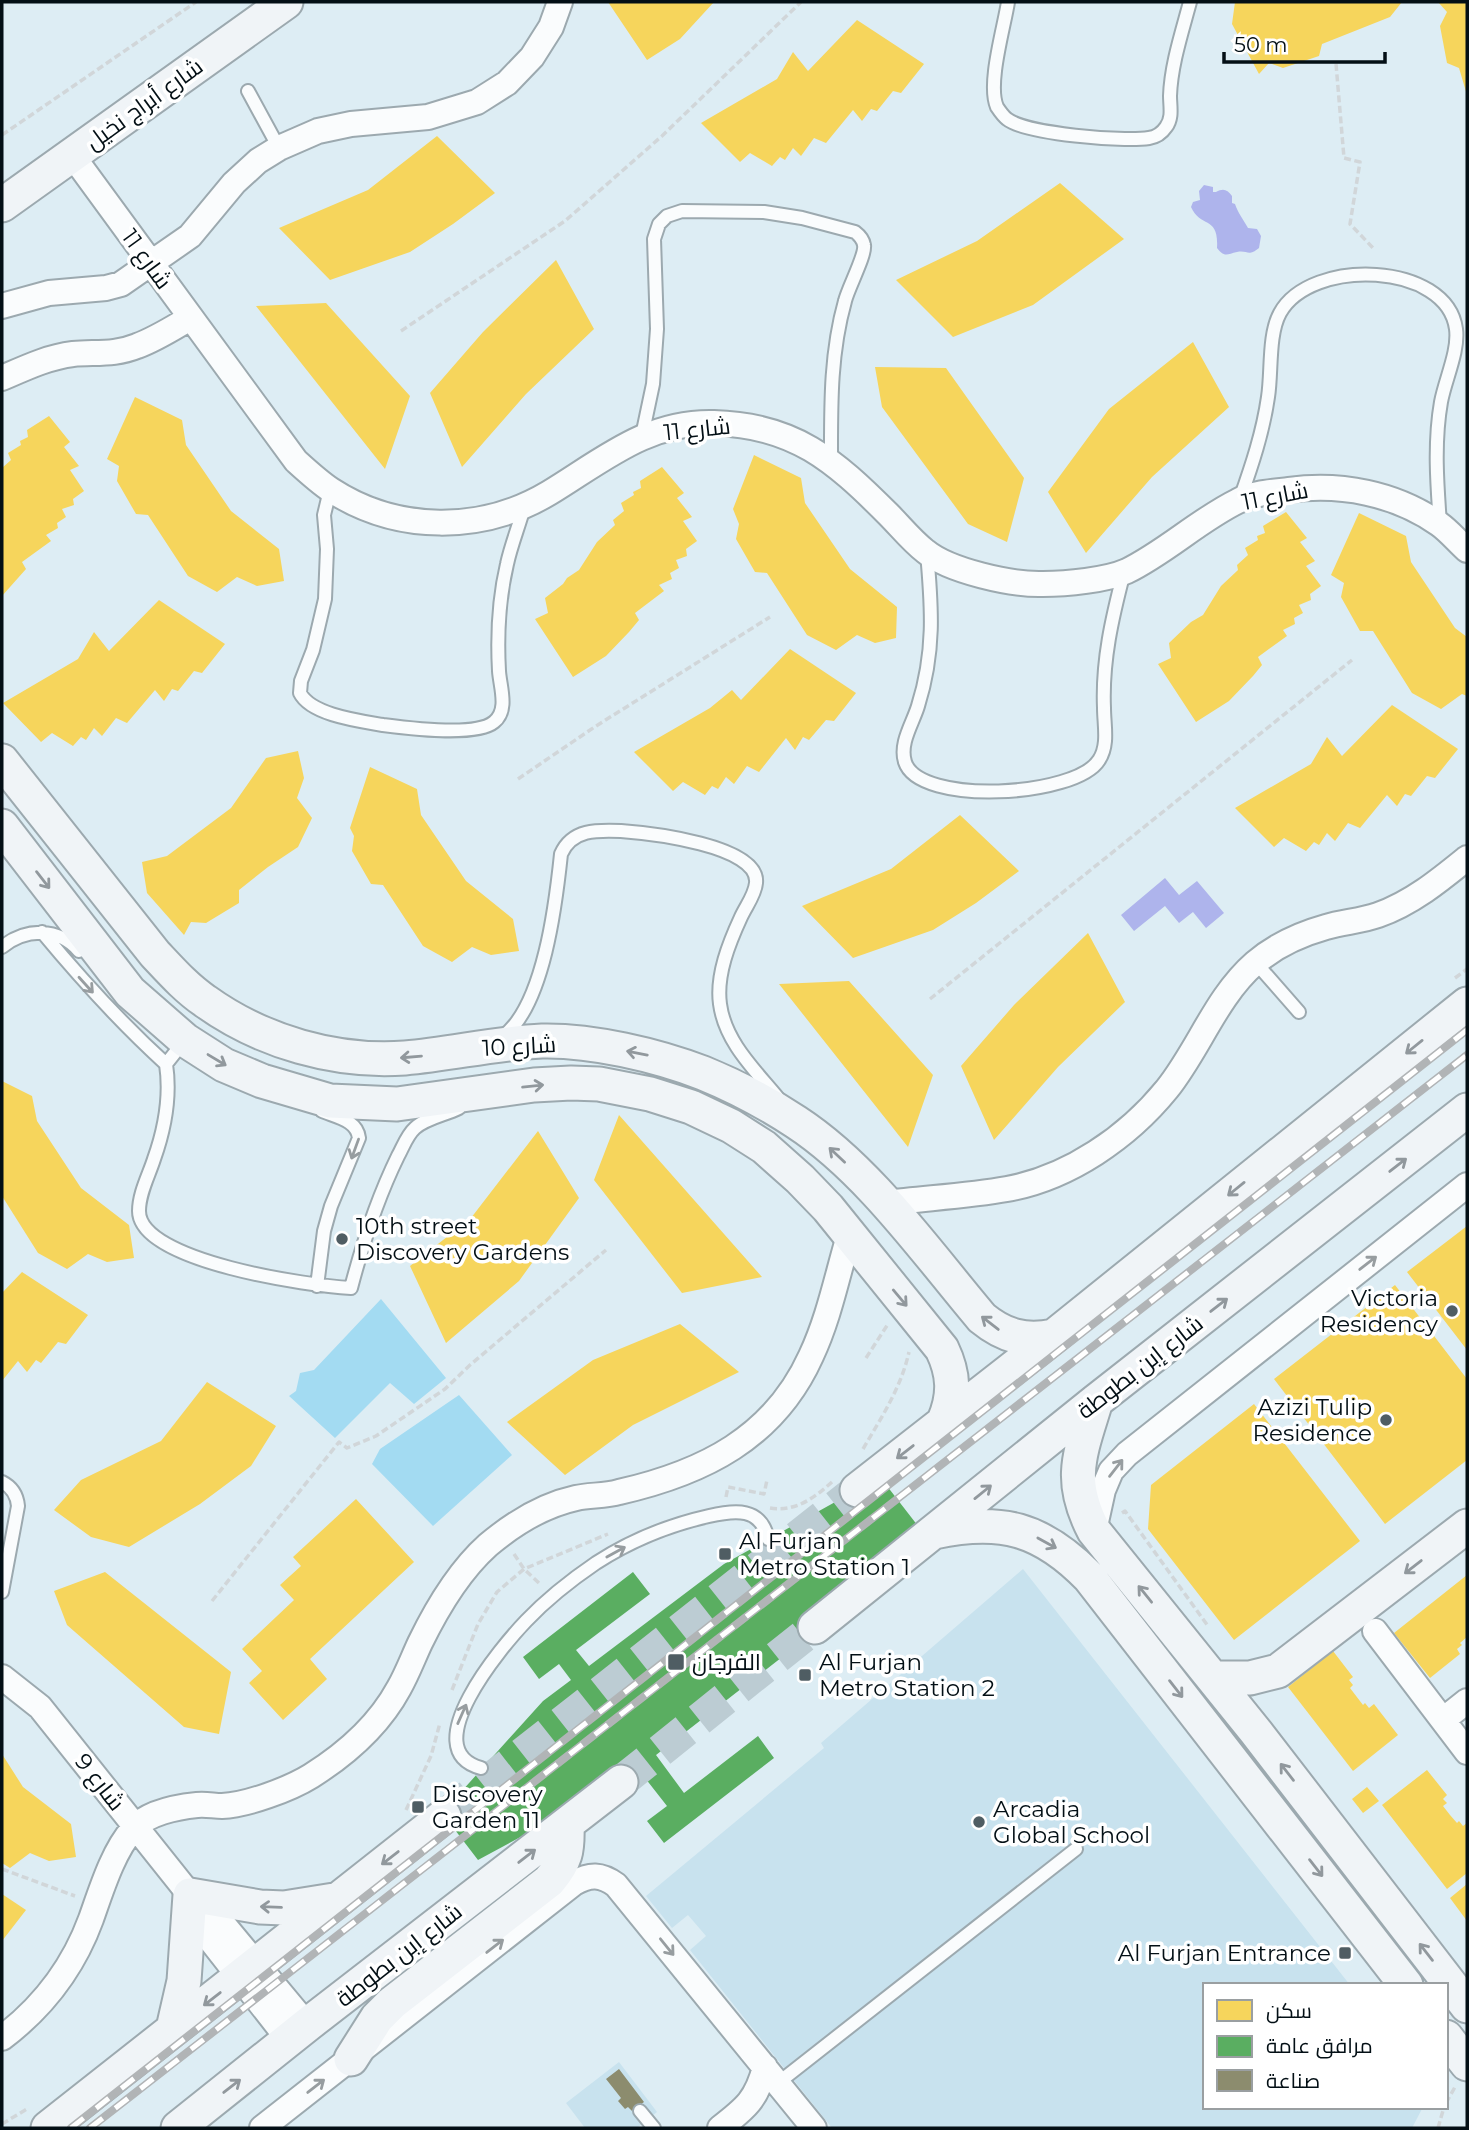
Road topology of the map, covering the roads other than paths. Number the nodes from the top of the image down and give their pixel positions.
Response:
1 (286, 2) edge
2 (560, 2) edge
3 (1008, 2) edge
4 (1190, 2) edge
5 (248, 91) dead end
6 (279, 148) junction
7 (72, 155) junction
8 (2, 205) edge
9 (151, 265) junction
10 (2, 306) edge
11 (190, 318) junction
12 (2, 378) edge
13 (642, 436) junction
14 (831, 461) junction
15 (330, 490) junction
16 (1240, 499) junction
17 (524, 507) junction
18 (1440, 524) junction
19 (1467, 550) edge
20 (927, 553) junction
21 (1124, 572) junction
22 (2, 761) edge
23 (2, 826) edge
24 (1467, 858) edge
25 (42, 932) junction
26 (2, 947) edge
27 (1256, 963) junction
28 (130, 992) junction
29 (1458, 994) edge
30 (1299, 1012) dead end
31 (491, 1045) junction
32 (176, 1052) junction
33 (297, 1092) junction
34 (478, 1094) junction
35 (1467, 1110) edge
36 (798, 1123) junction
37 (764, 1147) junction
38 (1467, 1185) edge
39 (886, 1203) junction
40 (857, 1247) junction
41 (317, 1286) junction
42 (1054, 1336) junction
43 (1096, 1401) junction
44 (944, 1421) junction
45 (2, 1482) edge
46 (845, 1485) tunnel mouth
47 (1467, 1526) edge
48 (934, 1531) junction
49 (1094, 1531) junction
50 (768, 1539) dead end
51 (2, 1592) edge
52 (815, 1627) tunnel mouth
53 (1375, 1631) dead end
54 (2, 1677) edge
55 (1213, 1678) junction
56 (1467, 1701) edge
57 (1443, 1720) junction
58 (1467, 1752) edge
59 (481, 1769) dead end
60 (621, 1782) tunnel mouth
61 (444, 1816) tunnel mouth
62 (567, 1825) junction
63 (134, 1827) junction
64 (1076, 1849) dead end
65 (190, 1895) junction
66 (338, 1899) junction
67 (248, 1970) junction
68 (1404, 1983) edge
69 (1467, 2006) edge
70 (173, 2029) junction
71 (298, 2033) junction
72 (2, 2038) edge
73 (1448, 2040) edge
74 (351, 2059) junction
75 (1467, 2064) edge
76 (779, 2083) junction
77 (745, 2109) junction
78 (640, 2111) dead end
79 (48, 2128) edge
80 (178, 2128) edge
81 (262, 2128) edge
82 (654, 2128) edge
83 (720, 2128) edge
84 (814, 2128) edge

1 - 7 street, شارع أبراج نخيل
2 - 6 street
3 - 4 lane
5 - 6 lane
6 - 9 street
7 - 8 street, شارع أبراج نخيل
7 - 9 street, شارع 11
9 - 10 street
9 - 11 street, شارع 11
11 - 12 street
11 - 15 street, شارع 11
13 - 14 street, شارع 11
13 - 14 lane
13 - 17 street, شارع 11
14 - 20 street, شارع 11
15 - 17 street, شارع 11
15 - 17 lane
16 - 18 street, شارع 11
16 - 18 lane
16 - 21 street, شارع 11
18 - 19 street, شارع 11
20 - 21 street, شارع 11
20 - 21 lane
31 -> 22 street, شارع 10
23 -> 28 street, شارع 10
24 - 27 street
25 - 26 lane
25 - 28 lane
25 -> 32 lane
27 - 30 lane
27 - 39 street
28 - 32 street, شارع 10
29 -> 42 street
36 -> 31 street, شارع 10
31 - 36 lane
32 -> 33 street, شارع 10
32 - 41 lane
33 - 34 street, شارع 10
33 -> 41 lane
34 -> 37 street, شارع 10
34 - 41 lane
43 -> 35 street, شارع إبن بطوطة
36 - 37 street
39 -> 36 street, شارع 10
37 - 40 street, شارع 10
49 -> 38 street
42 -> 39 street, شارع 10
40 -> 44 street, شارع 10
40 - 63 street
42 - 44 street
48 -> 43 street, شارع إبن بطوطة
43 - 49 street
44 -> 46 street
45 - 51 lane
47 -> 55 street
48 - 52 street, شارع إبن بطوطة
48 -> 68 street
55 -> 49 street
59 -> 50 lane
53 - 57 street
54 - 63 street, شارع 9
69 -> 55 street
56 - 57 street
57 - 58 street
60 - 62 street, شارع إبن بطوطة
61 -> 66 street
71 -> 62 street, شارع إبن بطوطة
62 - 74 street
63 - 65 street, شارع 9
63 - 72 street
64 - 76 lane
66 -> 65 street
65 - 67 street, شارع 9
65 - 70 street
66 - 67 street
67 -> 70 street
67 - 71 street, شارع 9
70 - 79 street
80 -> 71 street, شارع إبن بطوطة
73 - 75 street
74 -> 76 street
81 -> 74 street
76 - 77 street
76 - 77 street
76 - 84 street
77 - 83 street
78 - 82 lane

